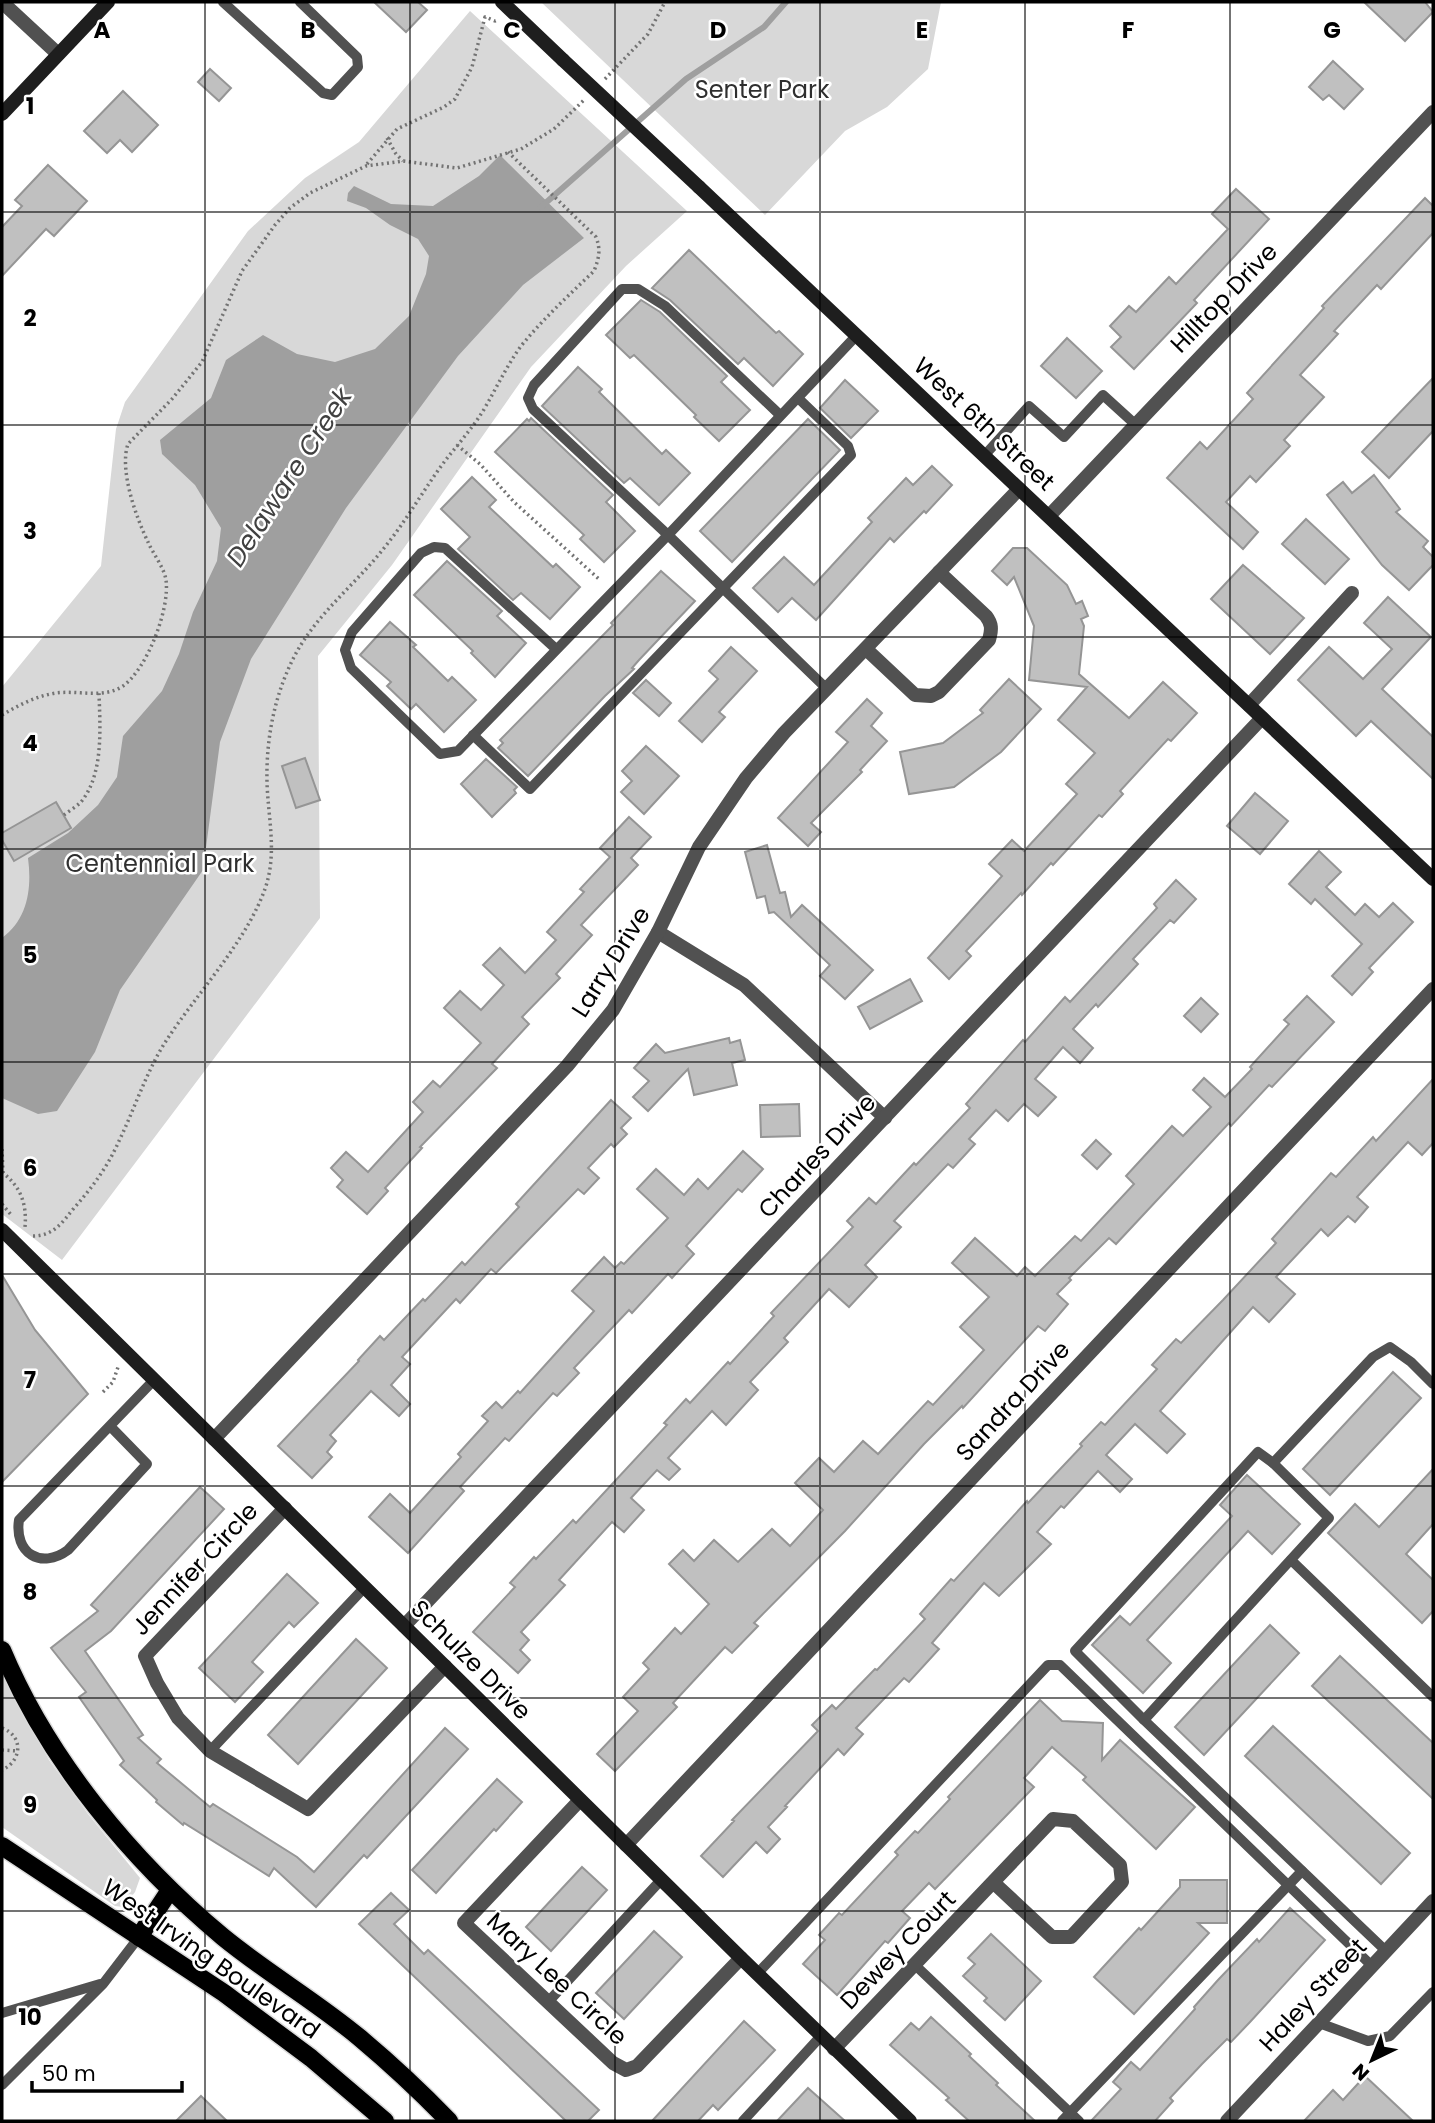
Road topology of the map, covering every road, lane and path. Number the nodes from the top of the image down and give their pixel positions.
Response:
1 (2, 2) edge
2 (108, 2) edge
3 (223, 2) edge
4 (300, 2) edge
5 (502, 2) edge
6 (665, 2) edge
7 (485, 17) dead end
8 (58, 54) junction
9 (599, 85) dead end
10 (590, 94) dead end
11 (1433, 112) edge
12 (2, 114) edge
13 (387, 138) junction
14 (509, 152) junction
15 (403, 161) junction
16 (366, 166) junction
17 (857, 335) junction
18 (798, 398) junction
19 (780, 415) junction
20 (1136, 425) junction
21 (457, 445) junction
22 (984, 456) junction
23 (1019, 489) junction
24 (1049, 516) junction
25 (668, 535) junction
26 (939, 572) junction
27 (600, 580) dead end
28 (724, 589) junction
29 (1352, 593) dead end
30 (556, 649) junction
31 (866, 649) junction
32 (827, 689) junction
33 (99, 694) junction
34 (1248, 705) junction
35 (2, 715) edge
36 (1262, 718) junction
37 (473, 735) junction
38 (64, 815) dead end
39 (1433, 879) edge
40 (659, 932) junction
41 (1433, 989) edge
42 (885, 1118) junction
43 (2, 1149) edge
44 (2, 1172) edge
45 (24, 1229) dead end
46 (2, 1230) edge
47 (31, 1236) dead end
48 (118, 1367) dead end
49 (155, 1380) junction
50 (1433, 1384) edge
51 (103, 1392) dead end
52 (110, 1426) junction
53 (214, 1439) junction
54 (1273, 1463) junction
55 (285, 1508) junction
56 (1291, 1560) junction
57 (365, 1587) junction
58 (404, 1626) junction
59 (2, 1650) edge
60 (445, 1666) junction
61 (1433, 1697) edge
62 (1144, 1720) junction
63 (2, 1728) edge
64 (2, 1749) edge
65 (18, 1751) junction
66 (210, 1751) junction
67 (2, 1770) edge
68 (580, 1800) junction
69 (626, 1845) junction
70 (2, 1846) edge
71 (1302, 1871) junction
72 (661, 1880) junction
73 (993, 1883) junction
74 (1289, 1885) junction
75 (170, 1890) junction
76 (1433, 1901) edge
77 (139, 1937) junction
78 (1387, 1951) junction
79 (741, 1958) junction
80 (915, 1965) junction
81 (1372, 1966) junction
82 (757, 1975) junction
83 (103, 1983) junction
84 (1433, 1992) edge
85 (548, 2002) junction
86 (2, 2013) edge
87 (1319, 2023) junction
88 (821, 2036) junction
89 (834, 2049) junction
90 (2, 2085) edge
91 (1066, 2117) edge
92 (902, 2119) edge
93 (1232, 2119) edge
94 (385, 2121) edge
95 (449, 2121) edge
96 (743, 2121) edge
97 (1079, 2121) edge

1 - 8 street
2 - 8 street
3 - 4 lane
5 - 17 street, West 6th Street, bridge
6 - 9 path
7 - 13 path
8 - 12 street
10 - 14 path
11 - 20 street, Hilltop Drive
13 - 15 path
13 - 16 path
14 - 15 path
14 - 21 path
15 - 16 path
16 - 33 path
17 - 18 lane
17 - 22 street, West 6th Street
18 - 19 lane
18 - 28 lane
19 - 25 lane
19 - 25 lane
20 - 22 lane
20 - 24 street, Hilltop Drive
21 - 27 path
21 - 47 path
22 - 23 street, West 6th Street
23 - 24 street, West 6th Street
23 - 26 street, Larry Drive
24 - 34 street, West 6th Street
25 - 28 lane
25 - 30 lane
26 - 31 street, Larry Drive
26 - 31 street
28 - 32 lane
28 - 37 lane
29 - 34 street
30 - 37 lane
30 - 37 lane
31 - 32 street, Larry Drive
32 - 40 street, Larry Drive
33 - 35 path
33 - 38 path
34 - 36 street, West 6th Street
36 - 39 street, West 6th Street
36 - 42 street, Charles Drive
40 - 42 street
40 - 53 street, Larry Drive
41 - 69 street, Sandra Drive
42 - 58 street, Charles Drive
43 - 44 path
44 - 45 path
46 - 49 street, Schulze Drive
48 - 51 path
49 - 52 lane
49 - 53 street, Schulze Drive
50 - 54 lane
52 - 52 lane
53 - 55 street, Schulze Drive
54 - 56 lane
54 - 62 lane
55 - 57 street, Schulze Drive
55 - 66 street, Jennifer Circle
56 - 61 lane
56 - 62 lane
57 - 58 street, Schulze Drive
57 - 66 lane
58 - 60 street, Schulze Drive
59 - 75 main road, West Irving Boulevard
60 - 66 street, Jennifer Circle
60 - 68 street, Schulze Drive
62 - 71 lane
63 - 65 path
64 - 65 path
65 - 67 path
68 - 69 street, Schulze Drive
68 - 85 street, Mary Lee Circle
69 - 72 street, Schulze Drive
70 - 77 main road, West Irving Boulevard
71 - 74 lane
71 - 78 lane
72 - 79 street, Schulze Drive
72 - 85 lane
73 - 73 street, Dewey Court
73 - 80 street, Dewey Court
74 - 81 lane
74 - 82 lane
74 - 91 lane
75 - 77 main road
75 - 95 main road, West Irving Boulevard
76 - 78 street, Haley Street
77 - 83 lane
77 - 94 main road, West Irving Boulevard
78 - 81 street, Haley Street
79 - 82 street, Schulze Drive
79 - 85 street, Mary Lee Circle
80 - 89 street, Dewey Court
80 - 91 lane
81 - 87 street, Haley Street
82 - 88 street, Schulze Drive
83 - 86 lane
83 - 90 lane
84 - 87 lane
87 - 93 street, Haley Street
88 - 89 street, Schulze Drive
88 - 96 lane
89 - 92 street, Schulze Drive
91 - 97 lane

